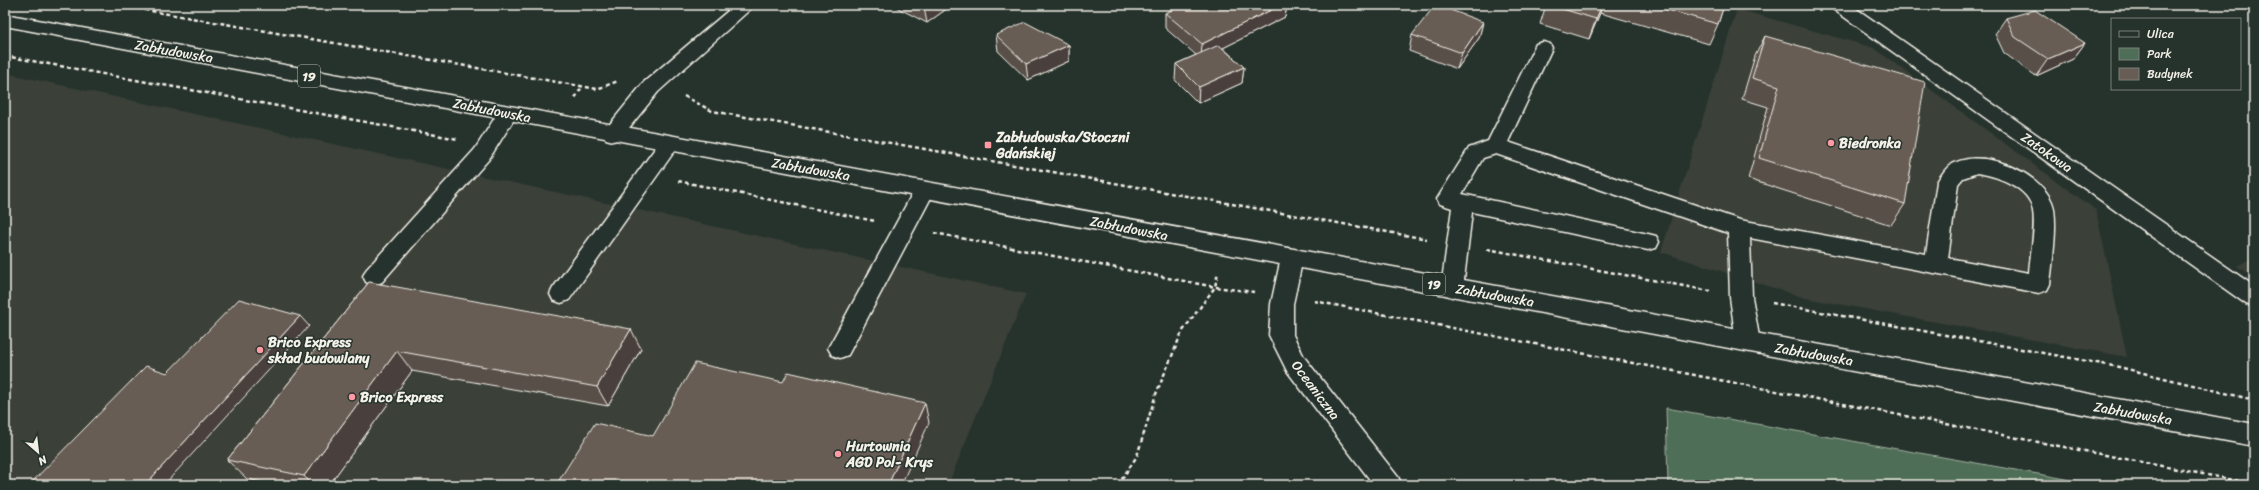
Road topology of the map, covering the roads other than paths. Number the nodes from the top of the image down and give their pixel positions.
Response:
1 (746, 5) edge
2 (1839, 5) edge
3 (5, 20) edge
4 (1543, 48) dead end
5 (508, 112) junction
6 (613, 134) junction
7 (669, 144) junction
8 (1496, 146) junction
9 (924, 190) junction
10 (1463, 202) junction
11 (1739, 228) junction
12 (1648, 242) dead end
13 (1292, 258) junction
14 (1936, 265) junction
15 (374, 276) dead end
16 (1452, 288) junction
17 (560, 294) dead end
18 (2254, 298) edge
19 (1748, 342) junction
20 (840, 348) dead end
21 (2254, 435) edge
22 (1389, 485) edge

1 - 6 main road
2 - 18 main road, Zatokowa
3 - 5 main road, Zabłudowska / 19
4 - 8 main road
5 - 6 main road, Zabłudowska / 19
5 - 15 main road
6 - 7 main road, Zabłudowska / 19
7 - 9 main road, Zabłudowska / 19
7 - 17 main road
8 - 10 main road
8 - 11 main road
9 - 13 main road, Zabłudowska / 19
9 - 20 main road
10 - 12 main road
10 - 16 main road
11 - 14 main road
11 - 19 main road
13 - 16 main road, Zabłudowska / 19
13 - 22 main road, Oceaniczna
14 - 14 main road
16 - 19 main road, Zabłudowska / 19
19 - 21 main road, Zabłudowska / 19

